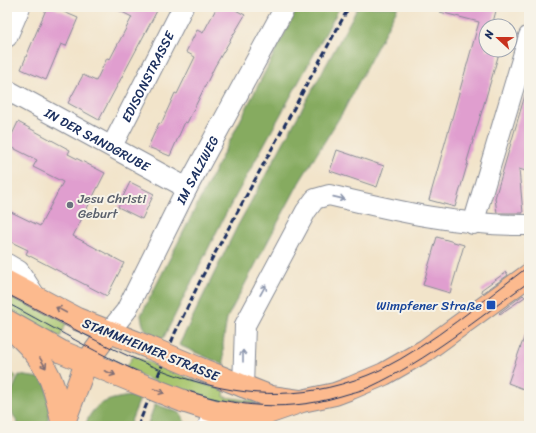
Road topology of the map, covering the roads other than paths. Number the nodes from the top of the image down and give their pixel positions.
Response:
1 (20, 7) edge
2 (183, 7) edge
3 (284, 7) edge
4 (529, 36) edge
5 (7, 37) edge
6 (7, 90) edge
7 (112, 146) junction
8 (187, 188) junction
9 (473, 224) junction
10 (529, 225) edge
11 (7, 264) edge
12 (529, 275) edge
13 (7, 282) edge
14 (36, 297) junction
15 (7, 321) edge
16 (7, 324) edge
17 (109, 332) junction
18 (86, 363) junction
19 (243, 387) junction
20 (302, 401) junction
21 (211, 419) edge
22 (63, 426) edge

1 - 5 street
2 - 7 street, EDISONSTRASSE
3 - 8 street, IM SALZWEG
4 - 9 street
6 - 7 street, IN DER SANDGRUBE
7 - 8 street, IN DER SANDGRUBE
8 - 17 street, IM SALZWEG
9 - 10 street
19 -> 9 street
11 - 14 street
12 - 20 main road, STAMMHEIMER STRASSE
13 - 14 main road, STAMMHEIMER STRASSE
17 -> 14 main road, STAMMHEIMER STRASSE
15 - 18 main road, STAMMHEIMER STRASSE
16 -> 22 main road
17 - 18 main road
17 - 19 main road, STAMMHEIMER STRASSE, bridge
18 -> 21 main road, STAMMHEIMER STRASSE, bridge
18 - 22 main road
19 - 20 main road, STAMMHEIMER STRASSE
20 - 21 main road, STAMMHEIMER STRASSE

